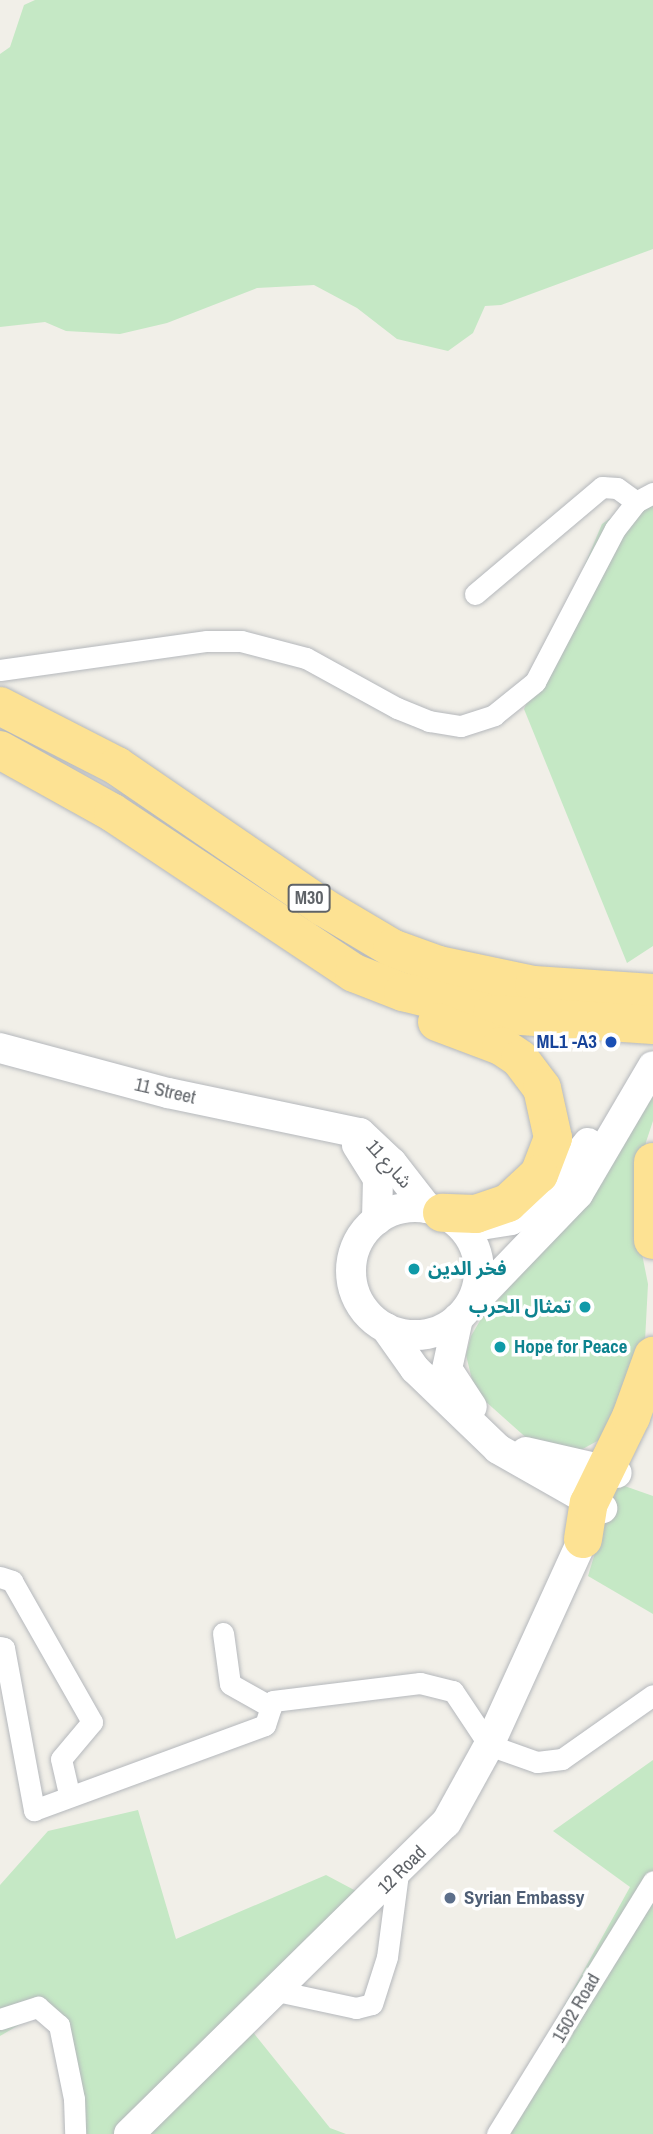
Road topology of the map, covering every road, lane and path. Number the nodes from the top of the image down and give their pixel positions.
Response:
1 (644, 498) edge
2 (475, 594) dead end
3 (0, 670) edge
4 (0, 706) edge
5 (0, 750) edge
6 (354, 973) junction
7 (653, 985) edge
8 (603, 990) junction
9 (653, 993) edge
10 (653, 1026) edge
11 (0, 1048) edge
12 (653, 1066) edge
13 (332, 1125) junction
14 (653, 1162) edge
15 (553, 1205) junction
16 (439, 1213) junction
17 (377, 1220) junction
18 (653, 1240) edge
19 (462, 1314) junction
20 (386, 1328) junction
21 (653, 1356) edge
22 (653, 1396) edge
23 (610, 1469) junction
24 (592, 1517) junction
25 (0, 1577) edge
26 (223, 1633) dead end
27 (0, 1647) edge
28 (653, 1696) edge
29 (271, 1707) junction
30 (489, 1745) junction
31 (69, 1793) junction
32 (398, 1874) junction
33 (653, 1881) edge
34 (277, 1991) junction
35 (0, 2019) edge
36 (75, 2134) edge
37 (129, 2134) edge
38 (498, 2134) edge

1 - 2 street
1 - 3 street
4 - 8 highway, M30
5 - 6 highway, M30
6 - 10 highway, M30
6 - 16 highway
7 - 8 highway
8 - 9 highway, M30
10 - 15 street
11 - 13 street, 11 Street
12 - 15 street
13 - 16 street, شارع 11
13 - 17 street, شارع 11
14 - 18 highway
15 - 16 street
15 - 19 street
16 - 17 street
16 - 19 street
17 - 20 street
19 - 20 street
19 - 23 street
20 - 24 street
21 - 23 highway
22 - 23 highway
23 - 24 highway
24 - 30 street, 12 Road
25 - 31 street
26 - 29 street
27 - 31 street
28 - 30 street
29 - 30 street
29 - 31 street
30 - 32 street, 12 Road
32 - 34 street, 12 Road
32 - 34 street
33 - 38 street, 1502 Road
34 - 37 street, 12 Road
35 - 36 street

